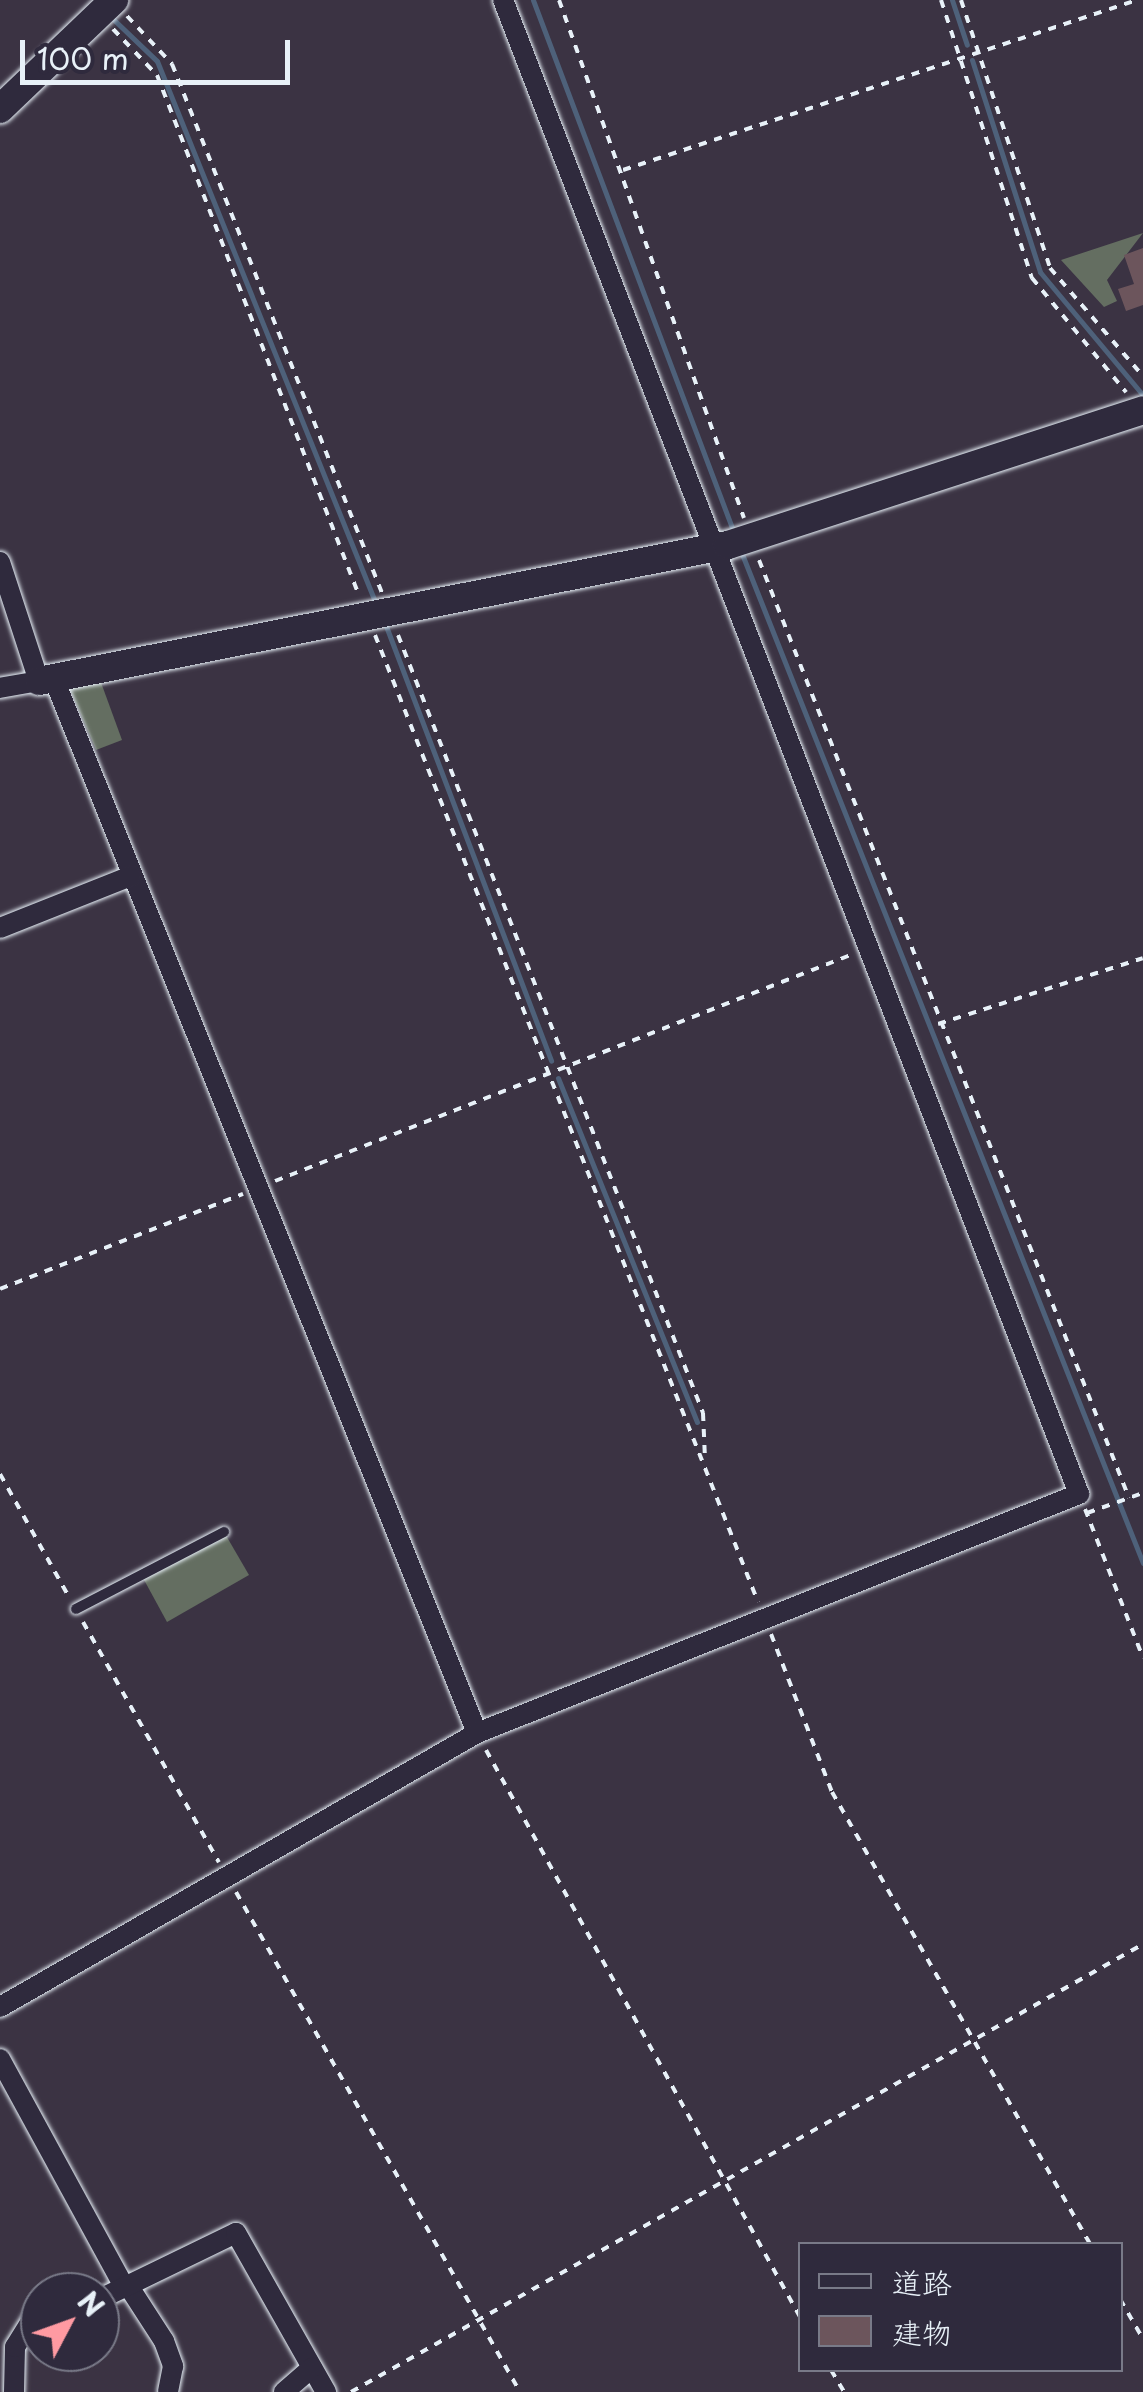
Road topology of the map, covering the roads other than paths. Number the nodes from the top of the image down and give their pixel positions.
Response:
1 (503, 0) edge
2 (108, 6) edge
3 (0, 109) edge
4 (1142, 411) edge
5 (733, 543) junction
6 (0, 562) edge
7 (46, 680) junction
8 (0, 688) edge
9 (131, 876) junction
10 (0, 928) edge
11 (224, 1532) dead end
12 (76, 1609) road end
13 (477, 1733) junction
14 (0, 2007) edge
15 (0, 2059) edge
16 (127, 2288) junction
17 (120, 2291) edge
18 (20, 2339) edge
19 (312, 2368) junction
20 (14, 2392) edge
21 (168, 2392) edge
22 (284, 2392) edge
23 (326, 2392) edge

1 - 5 street
2 - 3 street
4 - 5 street
5 - 7 street
5 - 13 street
6 - 7 street
7 - 8 street
7 - 9 street
9 - 10 street
9 - 13 street
11 - 12 lane
13 - 14 street
15 - 16 street
16 - 17 street
16 - 19 street
16 - 21 street
18 - 20 street
19 - 22 street
19 - 23 street

